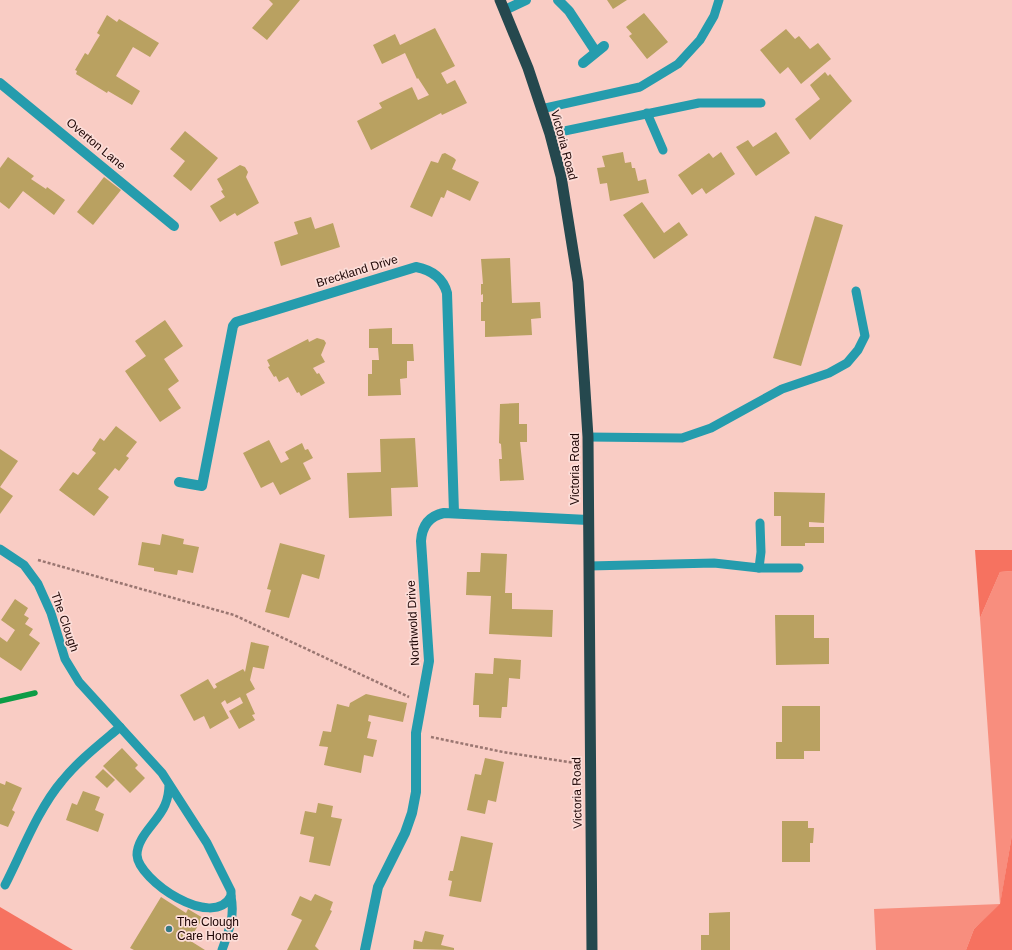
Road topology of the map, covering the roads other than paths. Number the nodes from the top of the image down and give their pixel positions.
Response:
1 (526, 0) edge
2 (558, 0) edge
3 (719, 0) edge
4 (502, 5) edge
5 (583, 63) dead end
6 (0, 83) edge
7 (761, 104) dead end
8 (541, 109) junction
9 (647, 113) junction
10 (550, 134) junction
11 (663, 150) dead end
12 (174, 226) dead end
13 (856, 291) dead end
14 (588, 437) junction
15 (179, 482) dead end
16 (454, 513) junction
17 (588, 520) junction
18 (760, 523) dead end
19 (0, 549) edge
20 (589, 566) junction
21 (759, 568) junction
22 (799, 568) dead end
23 (120, 727) junction
24 (169, 784) junction
25 (0, 874) edge
26 (10, 876) junction
27 (5, 885) dead end
28 (231, 896) junction
29 (222, 950) edge
30 (365, 950) edge
31 (592, 950) edge

1 - 4 street
2 - 5 street
3 - 8 lane
4 - 8 highway, Victoria Road
6 - 12 street, Overton Lane
7 - 9 lane
8 - 10 highway, Victoria Road
9 - 10 lane
9 - 11 lane
10 - 14 highway, Victoria Road
13 - 14 lane
14 - 17 highway, Victoria Road
15 - 16 street, Breckland Drive
16 - 17 street, Northwold Drive
16 - 30 street, Northwold Drive
17 - 20 highway, Victoria Road
18 - 21 lane
19 - 23 lane, The Clough
20 - 21 lane
20 - 31 highway, Victoria Road
21 - 22 lane
23 - 24 lane, The Clough
23 - 26 lane
24 - 28 lane, The Clough
24 - 28 lane
25 - 26 lane
26 - 27 lane
28 - 29 lane, The Clough

